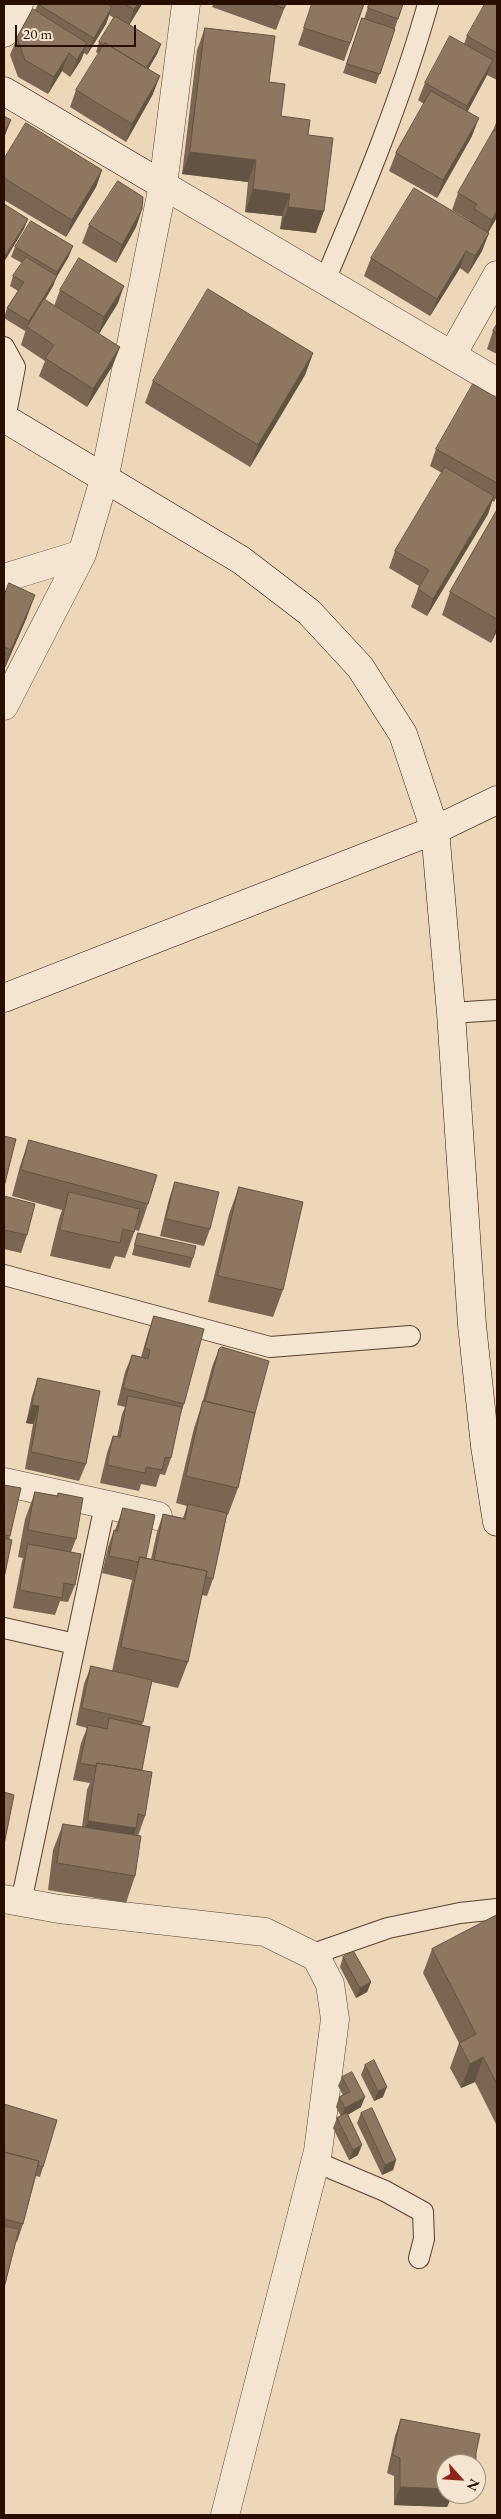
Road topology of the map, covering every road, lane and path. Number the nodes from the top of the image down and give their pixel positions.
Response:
1 (20, 4) edge
2 (186, 4) edge
3 (428, 4) edge
4 (4, 33) edge
5 (4, 91) edge
6 (163, 185) junction
7 (497, 274) edge
8 (326, 280) junction
9 (4, 347) edge
10 (452, 355) junction
11 (497, 382) edge
12 (4, 419) edge
13 (104, 480) junction
14 (82, 554) junction
15 (4, 578) edge
16 (4, 706) edge
17 (497, 800) edge
18 (435, 830) junction
19 (4, 998) edge
20 (497, 1010) edge
21 (451, 1013) junction
22 (4, 1275) edge
23 (410, 1336) dead end
24 (4, 1482) edge
25 (105, 1505) junction
26 (158, 1516) dead end
27 (497, 1522) edge
28 (4, 1628) edge
29 (76, 1644) junction
30 (13, 1900) edge
31 (497, 1909) edge
32 (316, 1957) junction
33 (316, 2162) junction
34 (418, 2258) dead end
35 (225, 2515) edge

1 - 4 street
2 - 6 street
3 - 8 lane
5 - 6 street
6 - 8 street
6 - 13 street
7 - 10 street
8 - 10 street
9 - 12 lane
10 - 11 street
12 - 13 street
13 - 14 street
13 - 18 street
14 - 15 street
14 - 16 street
17 - 18 street
18 - 19 street
18 - 21 street
20 - 21 lane
21 - 27 street
22 - 23 lane
24 - 25 street
25 - 26 street
25 - 29 lane
28 - 29 lane
29 - 30 lane
30 - 32 street
31 - 32 lane
32 - 33 street
33 - 34 lane
33 - 35 street

